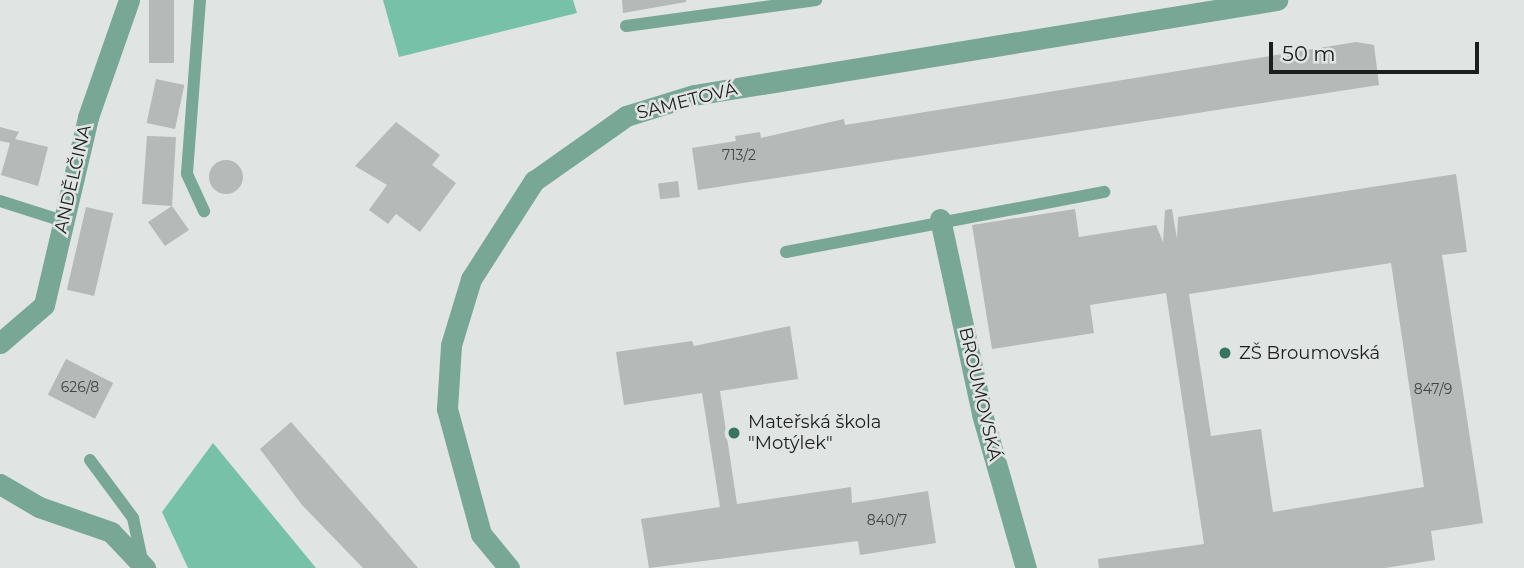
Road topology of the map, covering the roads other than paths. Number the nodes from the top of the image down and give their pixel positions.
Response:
1 (129, 0) edge
2 (200, 0) edge
3 (816, 0) edge
4 (1277, 0) edge
5 (626, 26) dead end
6 (1104, 192) dead end
7 (0, 201) edge
8 (204, 211) dead end
9 (940, 219) junction
10 (64, 221) junction
11 (786, 252) dead end
12 (0, 343) edge
13 (90, 460) dead end
14 (0, 484) edge
15 (144, 566) edge
16 (509, 568) edge
17 (1026, 568) edge

1 - 10 street, ANDĚLČINA
2 - 8 lane
3 - 5 lane
4 - 16 street, SAMETOVÁ
6 - 9 lane
7 - 10 lane
9 - 11 lane
9 - 17 street, BROUMOVSKÁ
10 - 12 street, ANDĚLČINA
13 - 15 lane
14 - 15 street

